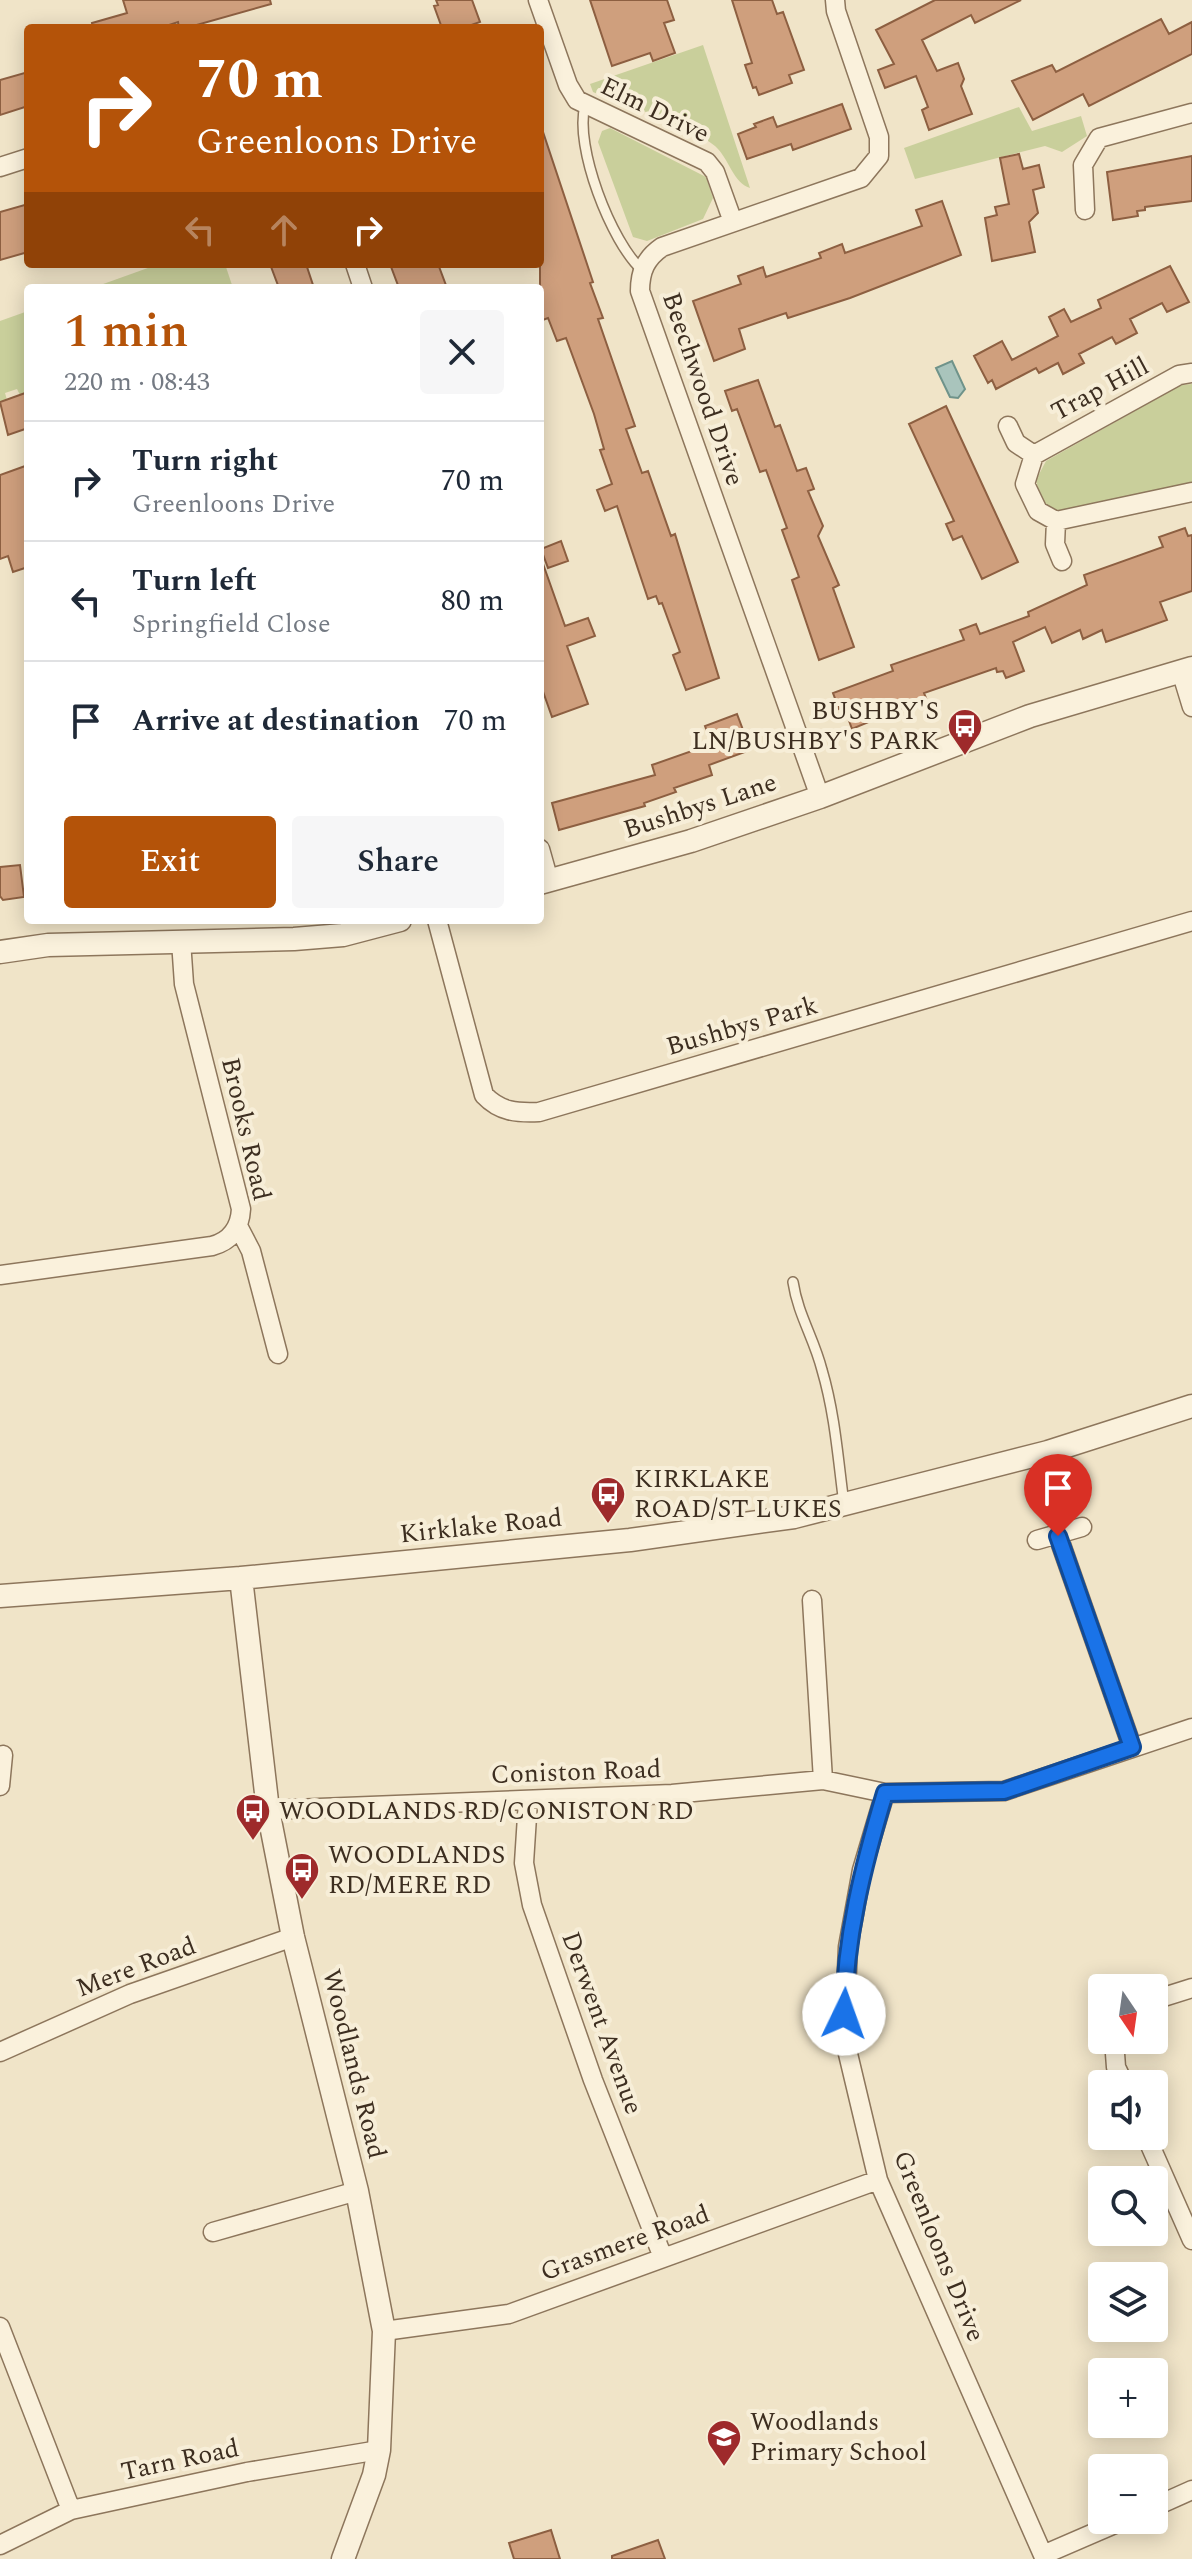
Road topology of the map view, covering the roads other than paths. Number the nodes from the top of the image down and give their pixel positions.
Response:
1 (538, 0) edge
2 (835, 0) edge
3 (585, 106) junction
4 (1192, 113) edge
5 (24, 159) edge
6 (0, 167) edge
7 (1085, 210) dead end
8 (733, 222) junction
9 (642, 270) junction
10 (1192, 373) edge
11 (1008, 426) dead end
12 (1034, 455) junction
13 (1192, 492) edge
14 (1056, 521) junction
15 (1062, 561) dead end
16 (1187, 669) edge
17 (1192, 707) edge
18 (820, 797) junction
19 (545, 882) edge
20 (1192, 921) edge
21 (385, 924) edge
22 (438, 924) edge
23 (181, 941) junction
24 (0, 952) edge
25 (238, 1226) junction
26 (0, 1275) edge
27 (793, 1282) dead end
28 (278, 1354) dead end
29 (1192, 1406) edge
30 (844, 1504) junction
31 (1082, 1527) dead end
32 (1058, 1536) junction
33 (1037, 1540) dead end
34 (241, 1578) junction
35 (0, 1596) edge
36 (812, 1600) dead end
37 (1192, 1728) edge
38 (1132, 1747) junction
39 (3, 1755) dead end
40 (823, 1780) junction
41 (0, 1786) edge
42 (885, 1793) junction
43 (528, 1801) junction
44 (268, 1810) junction
45 (293, 1937) junction
46 (1192, 1988) edge
47 (1168, 1996) edge
48 (0, 2052) edge
49 (1152, 2150) edge
50 (878, 2180) junction
51 (357, 2191) junction
52 (213, 2232) dead end
53 (1192, 2240) edge
54 (662, 2255) junction
55 (0, 2327) edge
56 (384, 2331) junction
57 (379, 2450) junction
58 (1192, 2490) edge
59 (1168, 2501) edge
60 (71, 2510) junction
61 (1092, 2534) edge
62 (0, 2545) edge
63 (343, 2559) edge

1 - 3 street, Elm Drive
2 - 8 street, Beechwood Drive
3 - 8 street, Elm Drive
3 - 9 lane
4 - 7 street
5 - 6 street
8 - 9 street, Beechwood Drive
9 - 18 street, Beechwood Drive
10 - 12 street, Trap Hill
11 - 12 street, Trap Hill
12 - 14 street, Trap Hill
13 - 14 street
14 - 15 street
16 - 17 street
16 - 18 street, Bushbys Lane
18 - 19 street, Bushbys Lane
20 - 22 street, Bushbys Park
21 - 23 street
23 - 24 street
23 - 25 street, Brooks Road
25 - 26 street, Brooks Road
25 - 28 street
27 - 30 lane
29 - 30 street, Kirklake Road
30 - 34 street, Kirklake Road
31 - 32 street
32 - 33 street
32 - 38 street
34 - 35 street, Kirklake Road
34 - 44 street, Woodlands Road
36 - 40 street
37 - 38 street
38 - 42 street
39 - 41 street
40 - 42 street, Coniston Road
40 - 43 street, Coniston Road
42 - 50 street, Greenloons Drive
43 - 44 street, Coniston Road
43 - 54 street, Derwent Avenue
44 - 45 street, Woodlands Road
45 - 48 street, Mere Road
45 - 51 street, Woodlands Road
46 - 47 street
49 - 53 street
50 - 54 street, Grasmere Road
50 - 61 street, Greenloons Drive
51 - 52 street
51 - 56 street, Woodlands Road
54 - 56 street, Grasmere Road
55 - 60 street
56 - 57 street, Woodlands Road
57 - 60 street, Tarn Road
57 - 63 street, Woodlands Road
58 - 59 street
60 - 62 street, Tarn Road

